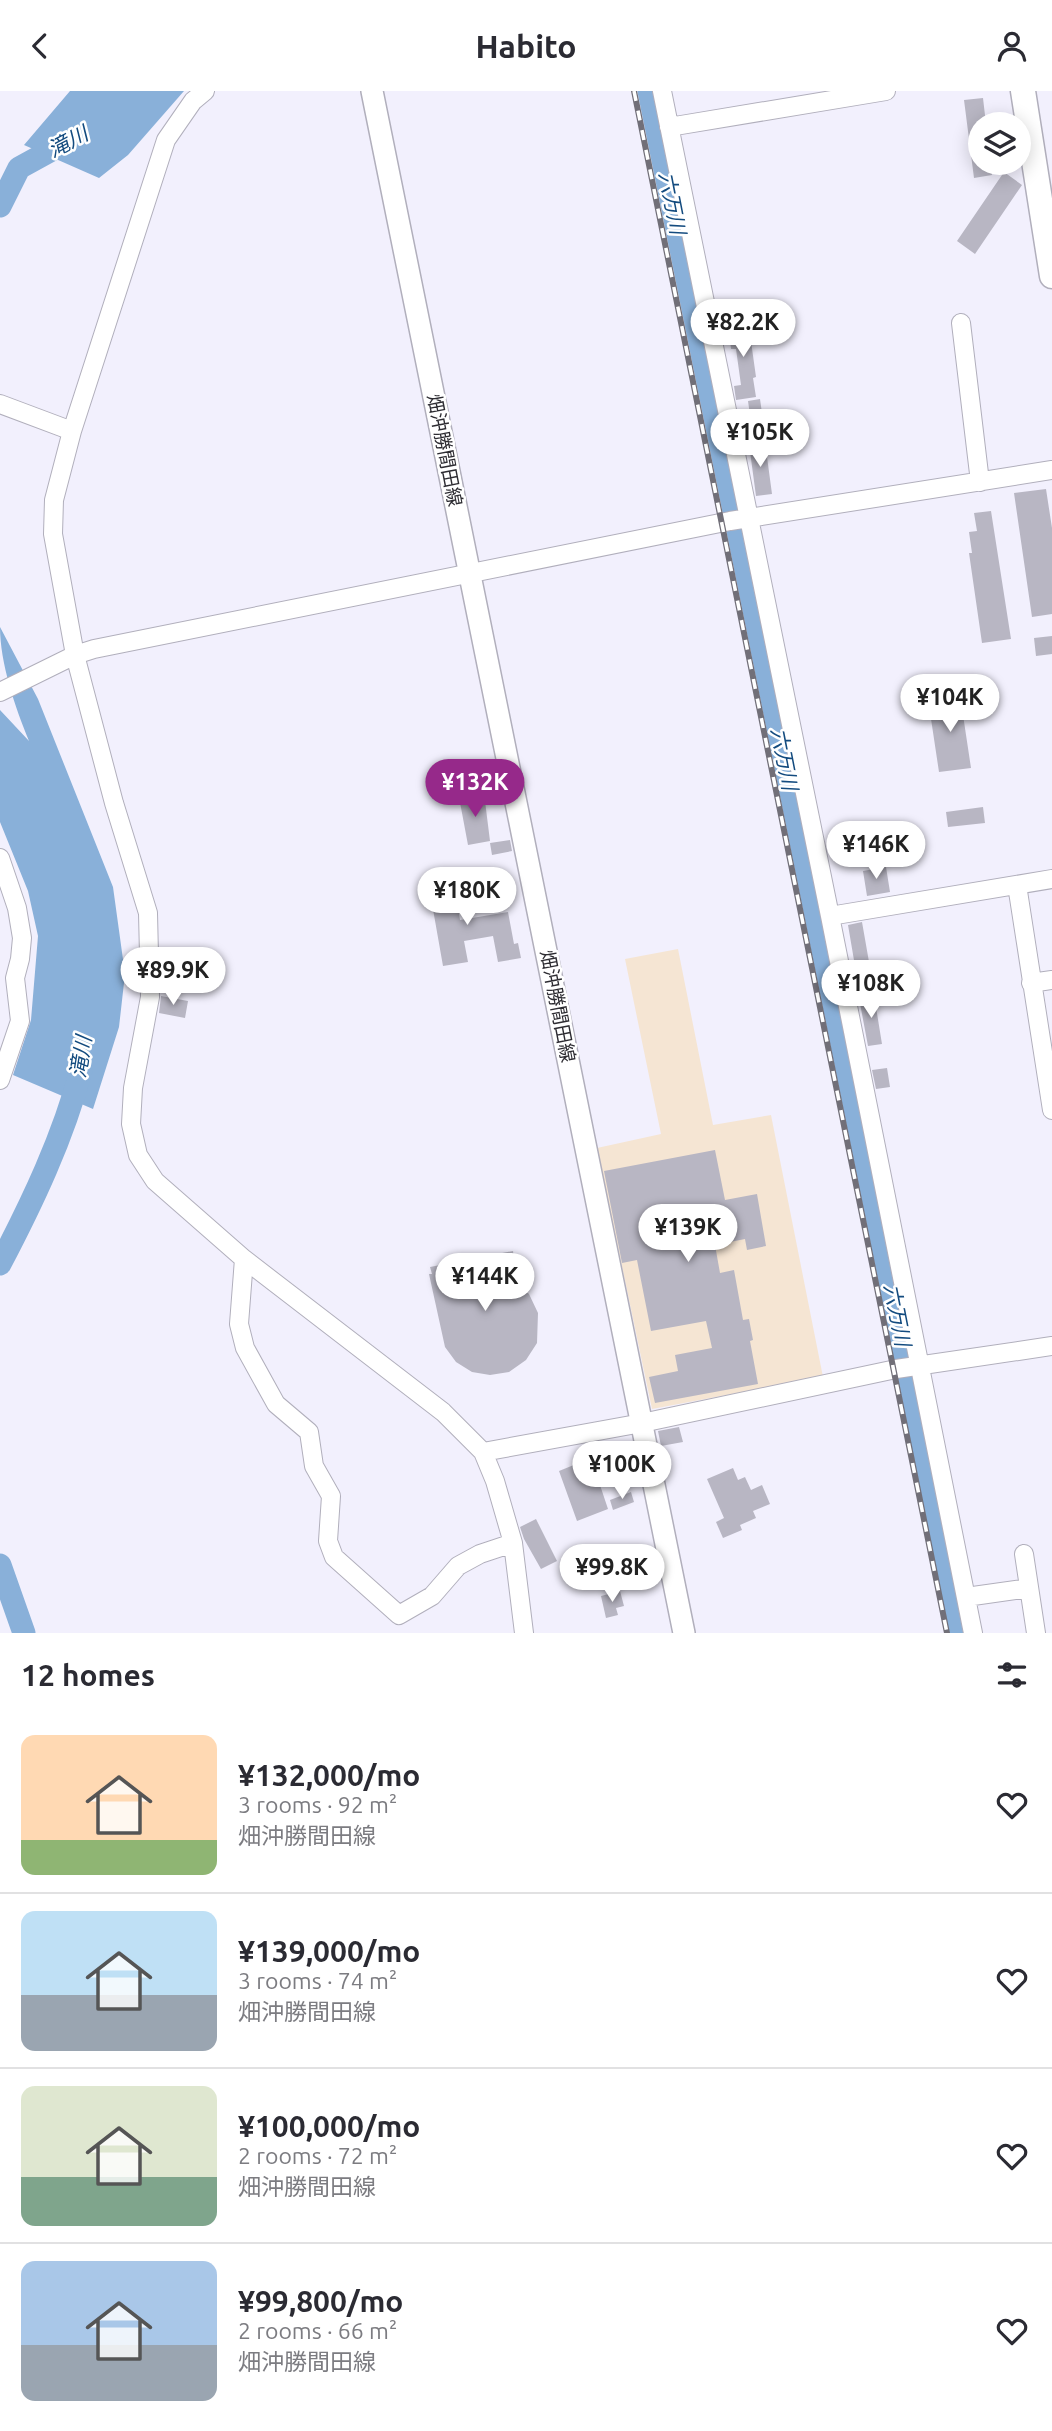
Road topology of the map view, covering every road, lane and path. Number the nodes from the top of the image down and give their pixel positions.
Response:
1 (205, 91) edge
2 (372, 91) edge
3 (662, 91) edge
4 (887, 91) edge
5 (1023, 91) edge
6 (668, 127) junction
7 (1052, 276) edge
8 (961, 323) dead end
9 (0, 404) edge
10 (72, 431) junction
11 (1052, 470) edge
12 (981, 482) junction
13 (739, 520) junction
14 (469, 574) junction
15 (75, 655) junction
16 (0, 692) edge
17 (0, 858) edge
18 (1052, 879) edge
19 (1017, 885) junction
20 (831, 916) junction
21 (7, 977) edge
22 (1052, 980) edge
23 (1031, 983) junction
24 (1046, 1043) edge
25 (0, 1080) edge
26 (1052, 1110) edge
27 (244, 1259) junction
28 (1052, 1346) edge
29 (920, 1366) junction
30 (642, 1423) junction
31 (482, 1452) junction
32 (513, 1543) junction
33 (1024, 1554) dead end
34 (1029, 1588) junction
35 (966, 1597) junction
36 (524, 1633) edge
37 (684, 1633) edge
38 (973, 1633) edge
39 (1036, 1633) edge

1 - 10 street
2 - 14 main road, 畑沖勝間田線
3 - 6 street
4 - 6 street
5 - 7 highway
6 - 13 street
8 - 12 street
9 - 10 street
10 - 15 street
11 - 12 street
12 - 13 street
13 - 14 street
13 - 20 street
14 - 15 street
14 - 30 main road, 畑沖勝間田線
15 - 16 street
15 - 27 street
17 - 21 street
18 - 19 street
19 - 20 street
19 - 23 street
20 - 29 street
21 - 25 street
22 - 23 street
23 - 24 street
24 - 26 street
27 - 31 street
27 - 32 street
28 - 29 street
29 - 30 street
29 - 35 street
30 - 31 street
30 - 37 main road, 畑沖勝間田線
31 - 32 street
32 - 36 street
33 - 34 street
34 - 35 street
34 - 39 street
35 - 38 street

